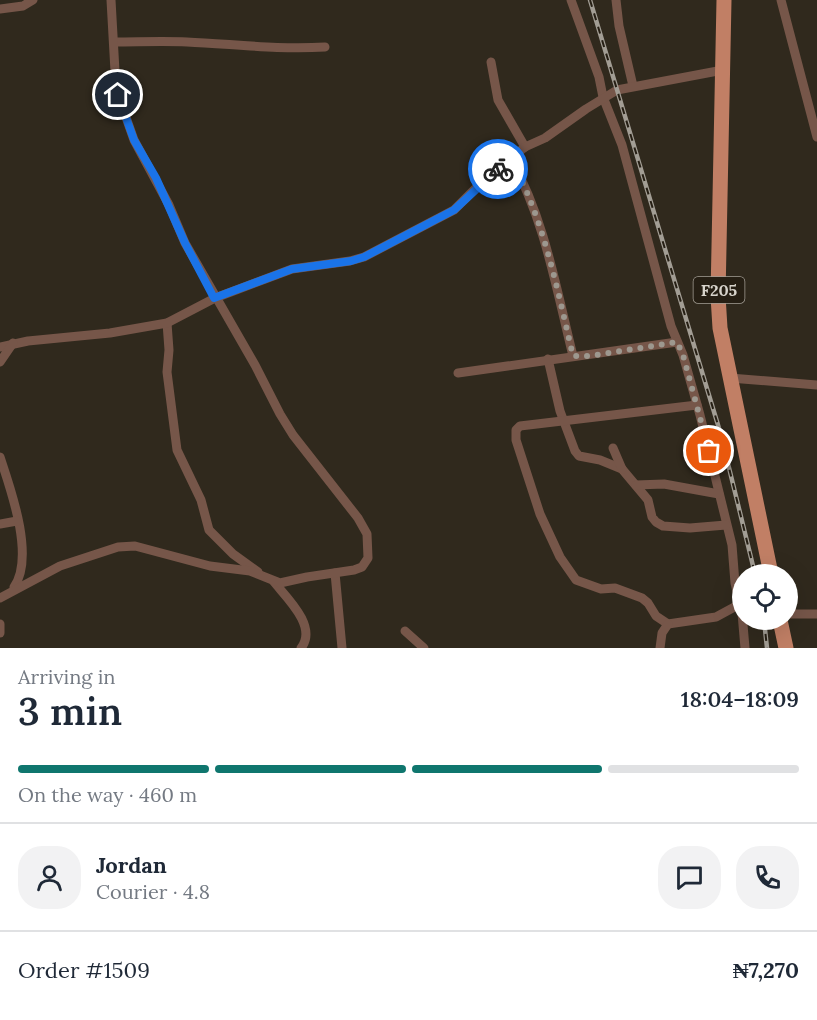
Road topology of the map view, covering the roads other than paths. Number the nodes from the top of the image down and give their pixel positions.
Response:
1 (111, 0) edge
2 (571, 0) edge
3 (616, 0) edge
4 (724, 0) edge
5 (781, 0) edge
6 (30, 1) edge
7 (1, 8) edge
8 (114, 42) junction
9 (325, 47) dead end
10 (491, 62) dead end
11 (723, 70) junction
12 (633, 86) junction
13 (603, 97) junction
14 (817, 137) edge
15 (525, 147) junction
16 (511, 159) junction
17 (214, 298) junction
18 (167, 323) junction
19 (677, 342) junction
20 (13, 343) junction
21 (0, 346) edge
22 (573, 356) junction
23 (548, 359) junction
24 (0, 362) edge
25 (458, 373) dead end
26 (730, 378) junction
27 (817, 385) edge
28 (697, 405) junction
29 (563, 420) junction
30 (613, 448) dead end
31 (0, 457) edge
32 (622, 469) junction
33 (636, 485) junction
34 (719, 495) junction
35 (17, 521) junction
36 (0, 524) edge
37 (726, 525) junction
38 (734, 564) edge
39 (769, 564) edge
40 (335, 573) junction
41 (264, 576) junction
42 (274, 582) junction
43 (12, 590) junction
44 (1, 596) edge
45 (732, 608) edge
46 (798, 614) edge
47 (817, 614) edge
48 (0, 624) edge
49 (668, 624) junction
50 (744, 630) edge
51 (782, 630) edge
52 (405, 631) dead end
53 (0, 633) edge
54 (303, 647) edge
55 (342, 648) edge
56 (424, 648) edge
57 (660, 648) edge
58 (746, 648) edge
59 (786, 648) edge

1 - 8 street
2 - 13 street
3 - 12 street
4 - 11 main road, F205
5 - 14 street
6 - 7 street
8 - 9 street
8 - 17 street
10 - 15 street
11 - 12 street
11 - 26 main road, F205
12 - 13 street
13 - 15 street
13 - 19 street
15 - 16 street
16 - 17 street
16 - 22 street
17 - 18 street
17 - 40 street
18 - 20 street
18 - 41 street
19 - 22 street
19 - 28 street
20 - 21 street
20 - 24 street
22 - 23 street
23 - 25 street
23 - 29 street
26 - 27 street
26 - 39 main road, F205
28 - 29 street
28 - 34 street
29 - 32 street
29 - 49 street
30 - 32 street
31 - 35 street
32 - 33 street
33 - 34 street
33 - 37 street
34 - 37 street
35 - 36 street
35 - 43 street
37 - 38 street
40 - 42 street
40 - 55 street
41 - 42 street
41 - 43 street
42 - 54 street
43 - 44 street
45 - 49 street
46 - 47 street
48 - 53 street
49 - 57 street
50 - 58 street
51 - 59 main road
52 - 56 street

